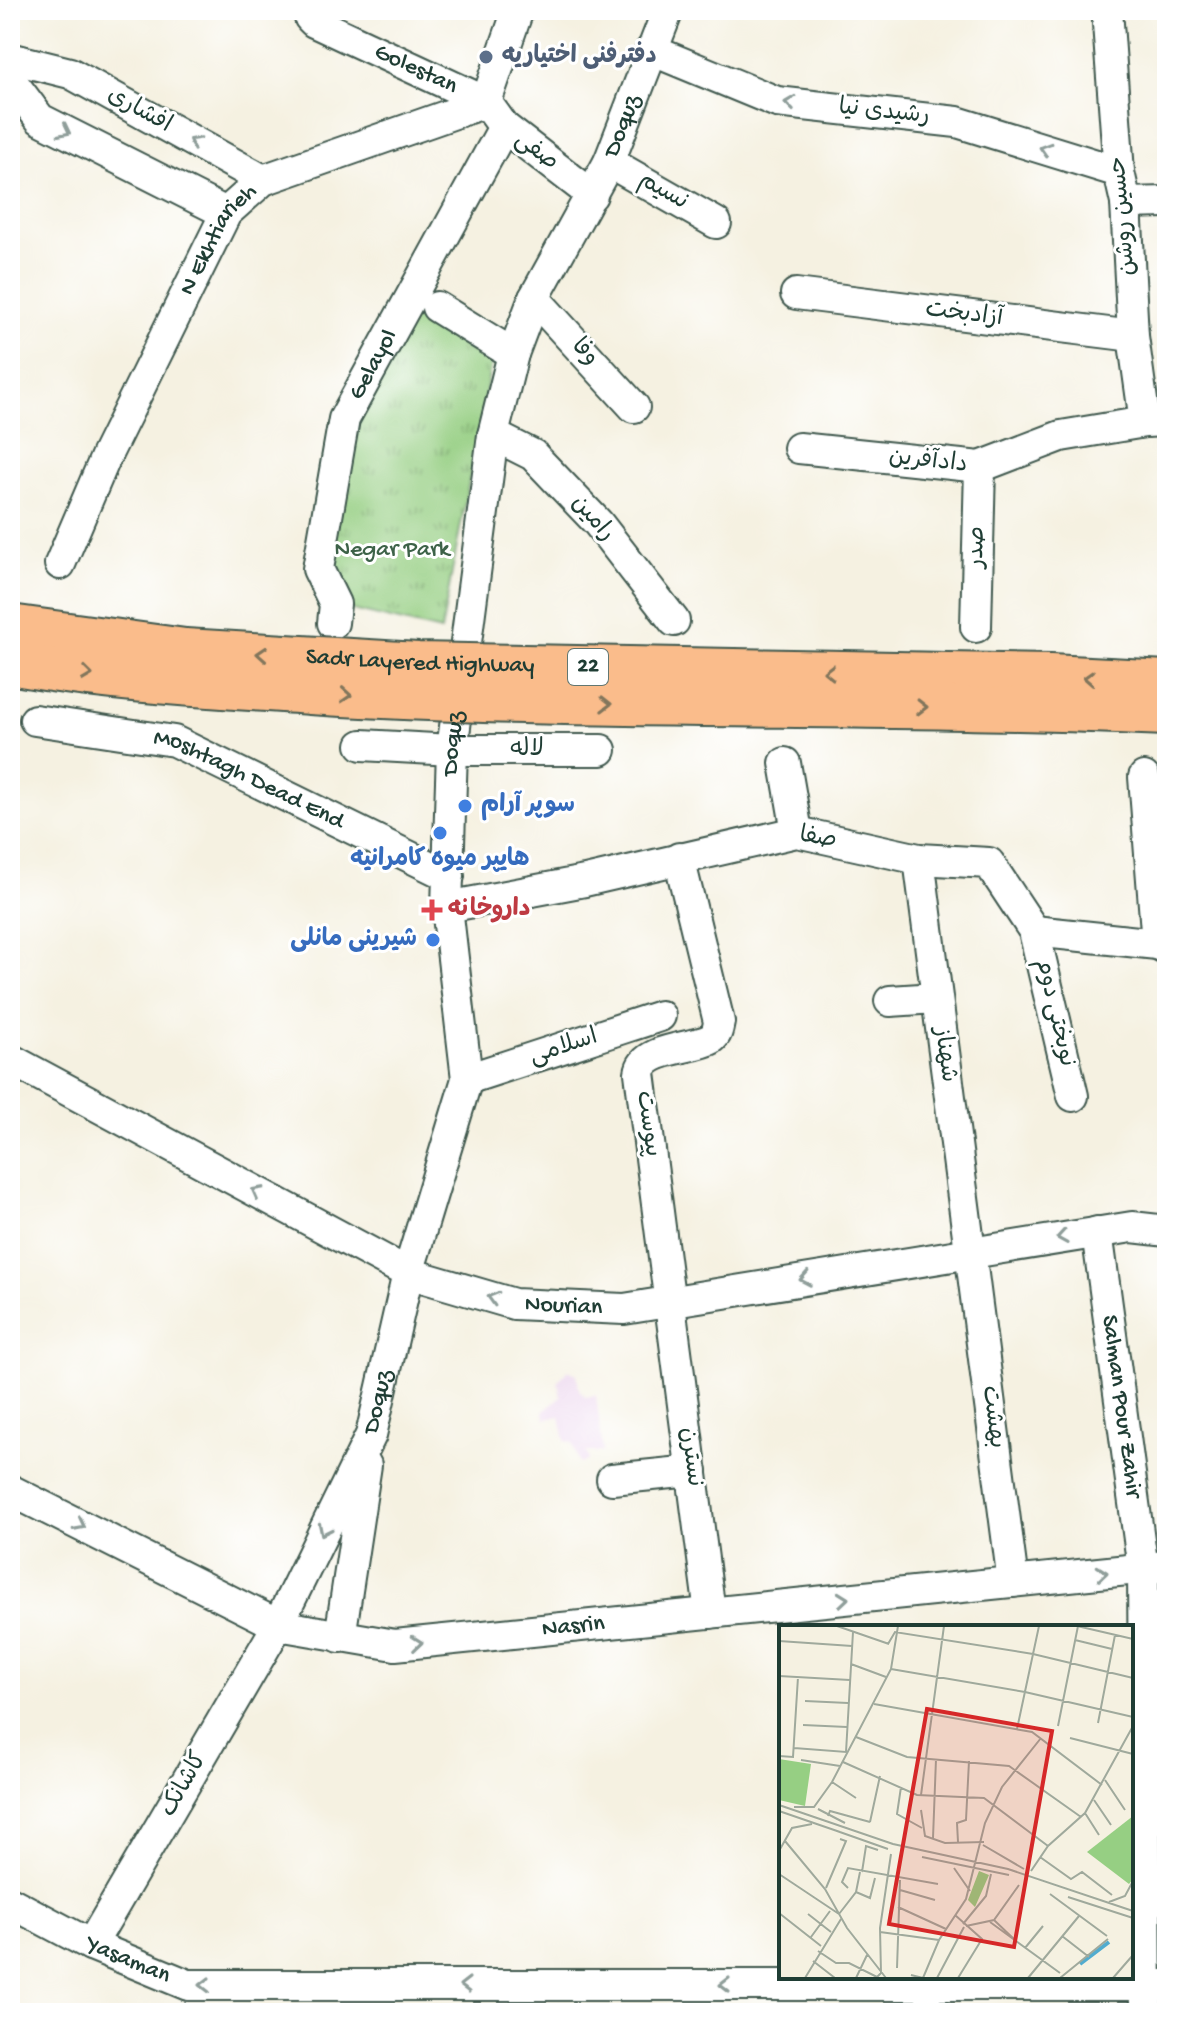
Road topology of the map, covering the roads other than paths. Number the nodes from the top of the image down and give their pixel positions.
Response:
1 (310, 10) edge
2 (518, 10) edge
3 (668, 10) edge
4 (1107, 10) edge
5 (651, 50) junction
6 (10, 58) edge
7 (10, 79) edge
8 (486, 102) junction
9 (504, 127) junction
10 (609, 162) junction
11 (1119, 172) junction
12 (263, 180) junction
13 (592, 195) junction
14 (1167, 202) edge
15 (1126, 203) junction
16 (226, 213) junction
17 (716, 223) dead end
18 (796, 294) dead end
19 (534, 298) junction
20 (437, 307) dead end
21 (1133, 336) junction
22 (513, 354) junction
23 (634, 407) dead end
24 (1156, 422) edge
25 (493, 435) junction
26 (799, 448) dead end
27 (980, 467) junction
28 (60, 564) dead end
29 (674, 621) dead end
30 (333, 623) dead end
31 (10, 626) edge
32 (976, 627) dead end
33 (419, 657) dead end
34 (485, 659) dead end
35 (10, 663) edge
36 (1167, 682) edge
37 (1167, 714) edge
38 (413, 719) dead end
39 (35, 720) dead end
40 (464, 735) junction
41 (362, 745) dead end
42 (601, 750) dead end
43 (785, 763) dead end
44 (1144, 777) dead end
45 (797, 832) junction
46 (1157, 836) edge
47 (679, 858) junction
48 (919, 859) junction
49 (449, 876) junction
50 (447, 907) junction
51 (1034, 931) junction
52 (1162, 946) edge
53 (936, 998) junction
54 (890, 1001) dead end
55 (660, 1016) dead end
56 (10, 1059) edge
57 (467, 1079) junction
58 (1073, 1096) dead end
59 (1167, 1231) edge
60 (1097, 1232) junction
61 (971, 1251) junction
62 (408, 1273) junction
63 (670, 1302) junction
64 (371, 1435) junction
65 (692, 1471) junction
66 (612, 1479) dead end
67 (10, 1490) edge
68 (1155, 1568) edge
69 (1013, 1582) junction
70 (710, 1613) junction
71 (278, 1625) junction
72 (340, 1637) junction
73 (10, 1902) edge
74 (91, 1945) junction
75 (792, 1981) edge
76 (1153, 1994) edge
77 (327, 1999) edge

1 - 8 street, Golestan
2 - 8 street
3 - 5 street, Doquz
4 - 11 street, حسین روشن
5 - 10 street, Doquz
11 -> 5 street, رشیدی نیا
12 -> 6 street, افشاری
7 -> 16 street
8 - 9 street, صفی
8 - 12 street, N Ekhtiarieh
9 - 13 street, صفی
9 - 30 street, Gelayol
10 - 13 street, Doquz
10 - 17 street, نسیم
11 - 15 street, حسین روشن
12 - 16 street, N Ekhtiarieh
13 - 19 street, Doquz
14 - 15 street
15 - 21 street, حسین روشن
16 - 28 street, N Ekhtiarieh
18 - 21 street, آزادبخت
19 - 22 street, Doquz
19 - 23 street, وفا
20 - 22 street
21 - 24 street, حسین روشن
22 - 25 street, Doquz
24 - 27 street, دادآفرین
25 - 29 street, رامین
25 - 40 street, Doquz
26 - 27 street, دادآفرین
27 - 32 street, صدر
36 -> 31 highway, Sadr Layered Highway / 22, bridge
33 - 34 highway
35 -> 37 highway, Sadr Layered Highway / 22, bridge
38 - 40 highway
39 - 49 street, Moshtagh Dead End
40 - 41 street, لاله
40 - 42 street, لاله
40 - 49 street, Doquz
43 - 45 street
44 - 46 street
45 - 47 street, صفا
45 - 48 street, صفا
46 - 52 street
47 - 50 street, صفا
47 - 63 street, پیوست
48 - 51 street, صفا
48 - 53 street, شهناز
49 - 50 street, Doquz
50 - 57 street, Doquz
51 - 52 street
51 - 58 street, نوبختی دوم
53 - 54 street
53 - 61 street, شهناز
55 - 57 street, اسلامی
62 -> 56 street, Nourian
57 - 62 street, Doquz
59 - 60 street, Nourian
60 -> 61 street, Nourian
60 - 68 street, Salman Pour Zahir
61 -> 63 street, Nourian
61 - 69 street, بهشت
63 -> 62 street, Nourian
62 - 64 street, Doquz
63 - 65 street, نسترن
64 -> 71 street, Doquz
64 - 72 street
65 - 66 street
65 - 70 street, نسترن
67 -> 71 street, Nasrin
69 -> 68 street, Nasrin
68 - 76 street, Salman Pour Zahir
70 -> 69 street, Nasrin
72 -> 70 street, Nasrin
71 - 72 street, Nasrin
71 - 74 street, کاشانک
73 - 74 street, Yasaman
77 -> 74 street, Yasaman
75 - 76 street, Yasaman
75 -> 77 street, Yasaman

